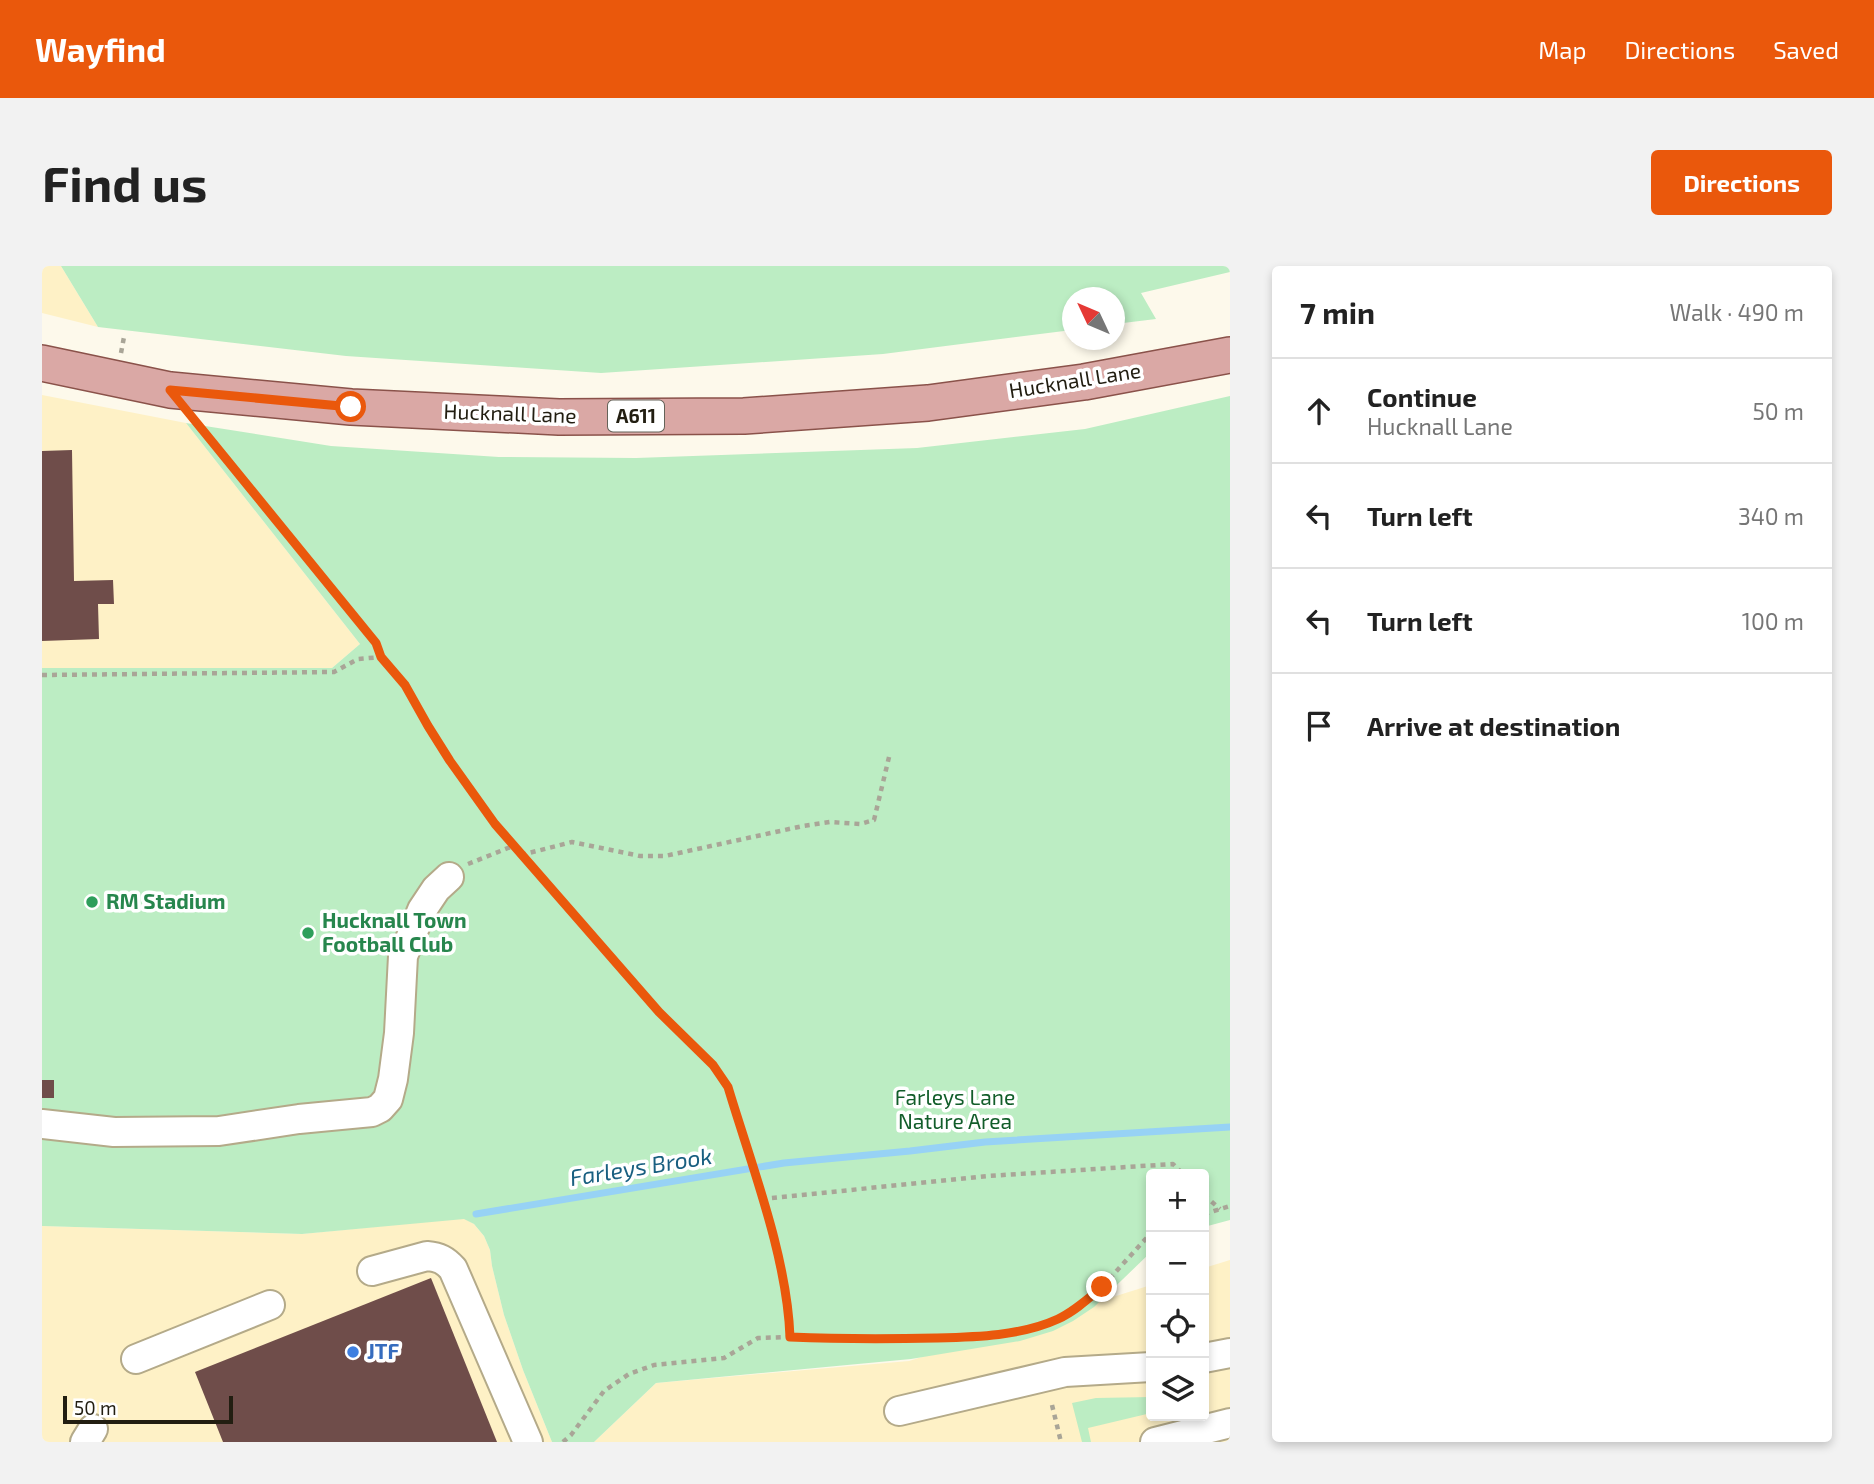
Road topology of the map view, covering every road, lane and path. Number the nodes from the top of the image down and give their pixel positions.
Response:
1 (124, 337) dead end
2 (108, 352) dead end
3 (1230, 355) edge
4 (42, 363) edge
5 (170, 390) junction
6 (381, 657) junction
7 (42, 675) edge
8 (890, 752) dead end
9 (513, 846) junction
10 (521, 856) junction
11 (449, 877) joint
12 (42, 1124) edge
13 (1178, 1169) edge
14 (762, 1199) junction
15 (1209, 1199) edge
16 (1230, 1206) edge
17 (1220, 1209) junction
18 (1209, 1212) edge
19 (1146, 1239) edge
20 (372, 1271) dead end
21 (270, 1305) dead end
22 (790, 1337) junction
23 (1230, 1353) edge
24 (1208, 1358) edge
25 (136, 1359) dead end
26 (1146, 1367) edge
27 (1052, 1405) dead end
28 (899, 1410) dead end
29 (1230, 1423) edge
30 (528, 1442) edge
31 (563, 1442) edge
32 (1061, 1442) edge
33 (1155, 1442) edge

1 - 2 path
3 - 5 main road, Hucknall Lane / A611
4 - 5 main road, Hucknall Lane / A611
5 - 6 path
6 - 7 path
6 - 9 path
8 - 10 path
9 - 10 path
9 - 11 path
10 - 14 path
11 - 12 street
13 - 14 path
14 - 22 path
15 - 17 path
16 - 17 path
17 - 18 path
19 - 22 path
20 - 30 street
21 - 25 street
22 - 31 path
23 - 24 street
26 - 28 street
27 - 32 path
29 - 33 street

